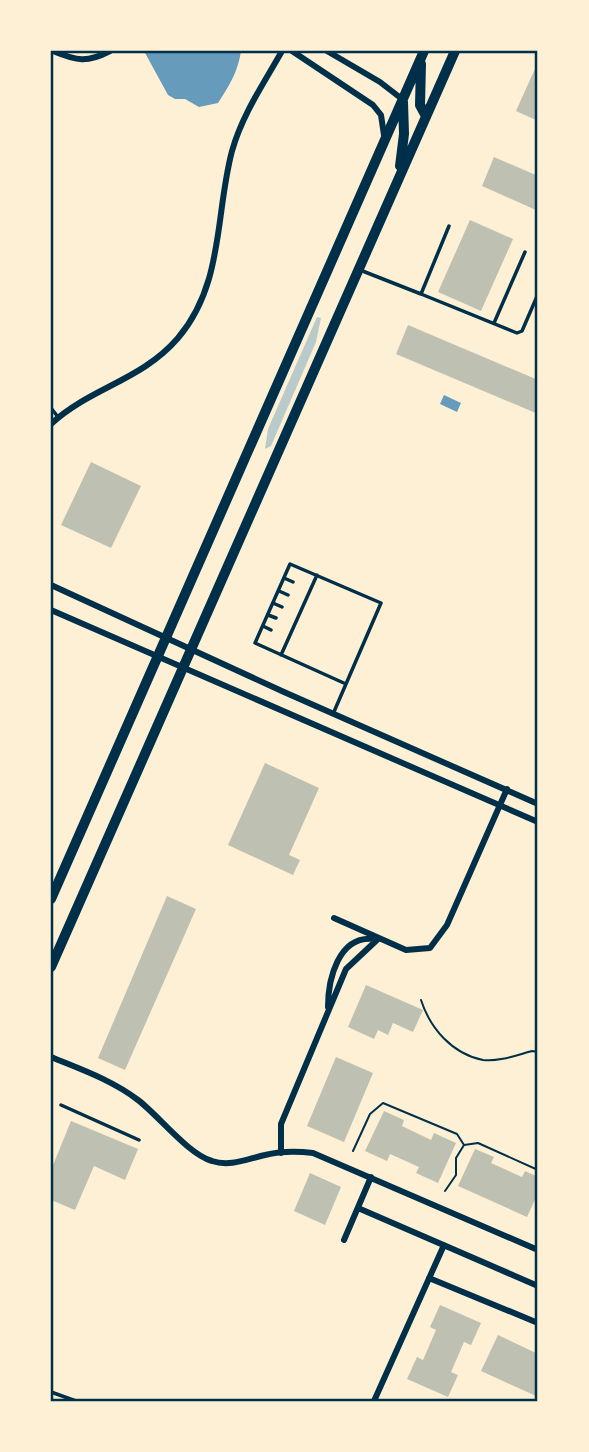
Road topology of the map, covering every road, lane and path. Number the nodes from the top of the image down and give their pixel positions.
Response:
1 (53, 51) edge
2 (110, 51) edge
3 (282, 51) edge
4 (292, 51) edge
5 (327, 51) edge
6 (455, 51) edge
7 (423, 54) edge
8 (402, 99) junction
9 (426, 116) junction
10 (382, 147) junction
11 (398, 179) junction
12 (449, 226) dead end
13 (525, 252) dead end
14 (358, 270) junction
15 (421, 294) junction
16 (538, 294) edge
17 (494, 323) junction
18 (51, 408) edge
19 (58, 417) junction
20 (51, 424) edge
21 (317, 575) junction
22 (284, 578) junction
23 (293, 582) dead end
24 (51, 585) edge
25 (305, 587) dead end
26 (311, 589) junction
27 (279, 591) junction
28 (288, 595) dead end
29 (299, 599) dead end
30 (305, 602) junction
31 (273, 603) junction
32 (282, 607) dead end
33 (51, 610) edge
34 (268, 615) junction
35 (276, 618) dead end
36 (263, 626) junction
37 (271, 630) dead end
38 (166, 638) junction
39 (191, 650) junction
40 (281, 655) junction
41 (158, 656) junction
42 (183, 667) junction
43 (346, 684) junction
44 (284, 692) junction
45 (276, 708) junction
46 (333, 714) junction
47 (372, 730) junction
48 (364, 746) junction
49 (507, 789) junction
50 (538, 804) edge
51 (500, 806) junction
52 (538, 822) edge
53 (51, 899) edge
54 (334, 918) dead end
55 (378, 939) junction
56 (51, 967) edge
57 (421, 1000) dead end
58 (327, 1013) junction
59 (538, 1052) edge
60 (51, 1057) edge
61 (61, 1105) dead end
62 (139, 1140) dead end
63 (464, 1145) junction
64 (353, 1151) dead end
65 (281, 1153) junction
66 (538, 1170) edge
67 (372, 1177) junction
68 (445, 1191) dead end
69 (358, 1208) junction
70 (344, 1240) dead end
71 (444, 1245) junction
72 (538, 1250) edge
73 (429, 1278) junction
74 (538, 1286) edge
75 (538, 1323) edge
76 (51, 1392) edge
77 (76, 1401) edge
78 (374, 1401) edge

1 - 2 street
3 - 19 street
4 - 10 street
5 - 8 street
6 - 9 highway
7 - 8 highway
7 - 9 highway
8 - 10 highway
8 - 11 highway
9 - 11 highway
10 - 38 highway
11 - 14 highway
12 - 15 lane
13 - 17 lane
14 - 15 lane
14 - 39 highway
15 - 17 lane
16 - 17 lane
18 - 19 lane
19 - 20 street
21 - 22 lane
21 - 26 lane
21 - 43 lane
22 - 23 lane
22 - 27 lane
24 - 38 street
25 - 26 lane
26 - 30 lane
27 - 28 lane
27 - 31 lane
29 - 30 lane
30 - 40 lane
31 - 32 lane
31 - 34 lane
33 - 41 street
34 - 35 lane
34 - 36 lane
36 - 37 lane
36 - 40 lane
38 - 39 street
38 - 41 highway
39 - 42 highway
39 - 44 street
40 - 43 lane
41 - 42 street
41 - 53 highway
42 - 45 street
42 - 56 highway
43 - 46 lane
44 - 45 street
44 - 46 street
45 - 48 street
46 - 47 street
47 - 48 street
47 - 49 street
48 - 51 street
49 - 50 street
49 - 51 street
51 - 52 street
51 - 55 street
54 - 55 street
55 - 58 street
55 - 58 street
57 - 59 path
58 - 65 street
60 - 65 street
61 - 62 lane
63 - 64 path
63 - 66 path
63 - 68 path
65 - 67 street
67 - 69 street
67 - 72 street
69 - 70 street
69 - 71 street
71 - 73 street
71 - 74 street
73 - 75 street
73 - 78 street
76 - 77 lane

